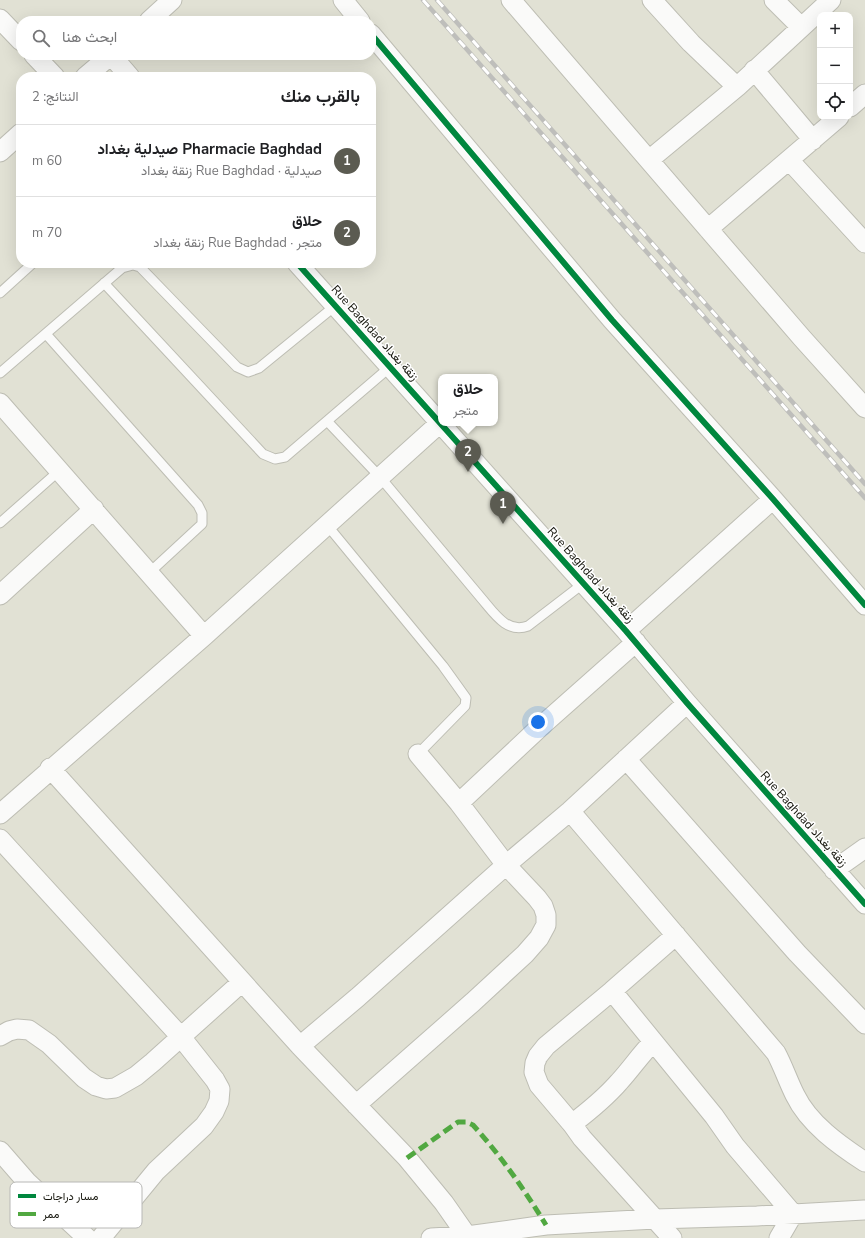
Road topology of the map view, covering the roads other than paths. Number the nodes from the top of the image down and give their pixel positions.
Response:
1 (172, 0) edge
2 (343, 0) edge
3 (511, 0) edge
4 (652, 0) edge
5 (774, 0) edge
6 (831, 0) edge
7 (154, 16) edge
8 (356, 16) edge
9 (0, 19) edge
10 (801, 27) junction
11 (16, 36) edge
12 (376, 40) edge
13 (39, 60) edge
14 (105, 60) edge
15 (115, 60) edge
16 (754, 70) junction
17 (50, 72) edge
18 (91, 72) edge
19 (126, 72) edge
20 (737, 87) junction
21 (836, 120) edge
22 (16, 138) edge
23 (813, 140) junction
24 (0, 152) edge
25 (649, 160) junction
26 (789, 160) junction
27 (708, 229) junction
28 (865, 243) edge
29 (28, 268) edge
30 (122, 268) edge
31 (141, 268) edge
32 (301, 268) edge
33 (104, 283) junction
34 (0, 293) edge
35 (335, 306) junction
36 (46, 334) junction
37 (390, 367) junction
38 (0, 374) edge
39 (0, 403) edge
40 (865, 408) edge
41 (327, 421) junction
42 (438, 421) edge
43 (438, 425) edge
44 (443, 426) edge
45 (60, 470) junction
46 (380, 477) junction
47 (773, 499) junction
48 (94, 509) junction
49 (0, 510) edge
50 (3, 520) edge
51 (327, 525) junction
52 (149, 573) junction
53 (584, 583) junction
54 (0, 595) edge
55 (865, 605) edge
56 (204, 636) junction
57 (630, 636) junction
58 (687, 703) junction
59 (418, 754) joint
60 (626, 760) junction
61 (50, 768) junction
62 (459, 803) junction
63 (570, 811) junction
64 (0, 814) edge
65 (0, 839) edge
66 (865, 848) edge
67 (506, 865) junction
68 (834, 870) junction
69 (865, 904) edge
70 (676, 935) junction
71 (242, 982) junction
72 (612, 991) junction
73 (865, 1024) edge
74 (0, 1036) edge
75 (181, 1037) junction
76 (653, 1042) junction
77 (300, 1046) junction
78 (356, 1105) junction
79 (572, 1124) junction
80 (0, 1151) edge
81 (865, 1162) edge
82 (28, 1182) edge
83 (142, 1188) edge
84 (865, 1210) edge
85 (793, 1214) junction
86 (757, 1216) junction
87 (655, 1219) junction
88 (76, 1228) edge
89 (109, 1228) edge
90 (585, 1231) edge
91 (467, 1236) junction
92 (87, 1238) edge
93 (101, 1238) edge
94 (431, 1238) edge
95 (672, 1238) edge
96 (779, 1238) edge

1 - 7 street
2 - 8 street
3 - 25 street
4 - 20 street
5 - 10 street
6 - 10 street
9 - 11 street
10 - 16 street
12 - 47 street
13 - 17 street
14 - 18 street
15 - 19 street
16 - 20 street
16 - 23 street
20 - 25 street
21 - 23 street
22 - 24 street
23 - 26 street
25 - 27 street
26 - 27 street
26 - 28 street
27 - 40 street
29 - 34 lane
30 - 33 lane
31 - 35 lane
32 - 35 street, Rue Baghdad زنقة بغداد
33 - 36 lane
33 - 41 lane
35 - 37 street, Rue Baghdad زنقة بغداد
36 - 38 lane
36 - 52 lane
37 - 41 lane
37 - 42 street, Rue Baghdad زنقة بغداد
39 - 45 street
41 - 46 lane
43 - 46 street
44 - 53 street, Rue Baghdad زنقة بغداد
45 - 48 street
45 - 50 lane
46 - 51 street
46 - 53 lane
47 - 55 street
47 - 57 street
48 - 52 street
48 - 54 street
49 - 50 lane
51 - 56 street
51 - 59 lane
52 - 56 street
53 - 57 street, Rue Baghdad زنقة بغداد
56 - 61 street
57 - 58 street, Rue Baghdad زنقة بغداد
57 - 62 street
58 - 60 street
58 - 68 street, Rue Baghdad زنقة بغداد
59 - 62 street
60 - 63 street
60 - 73 street
61 - 64 street
61 - 71 street
62 - 67 street
63 - 67 street
63 - 70 street
65 - 75 street
66 - 68 street
67 - 77 street
67 - 78 street
68 - 69 street, Rue Baghdad زنقة بغداد
70 - 72 street
70 - 81 street
71 - 75 street
71 - 77 street
72 - 76 street
72 - 79 street
74 - 75 street
75 - 83 street
76 - 79 street
76 - 85 street
77 - 78 street
78 - 91 street
79 - 87 street
80 - 82 street
84 - 85 street
85 - 86 street
85 - 96 street
86 - 87 street
86 - 96 street
87 - 90 street
87 - 95 street
88 - 92 street
89 - 93 street
90 - 91 street
91 - 94 street

